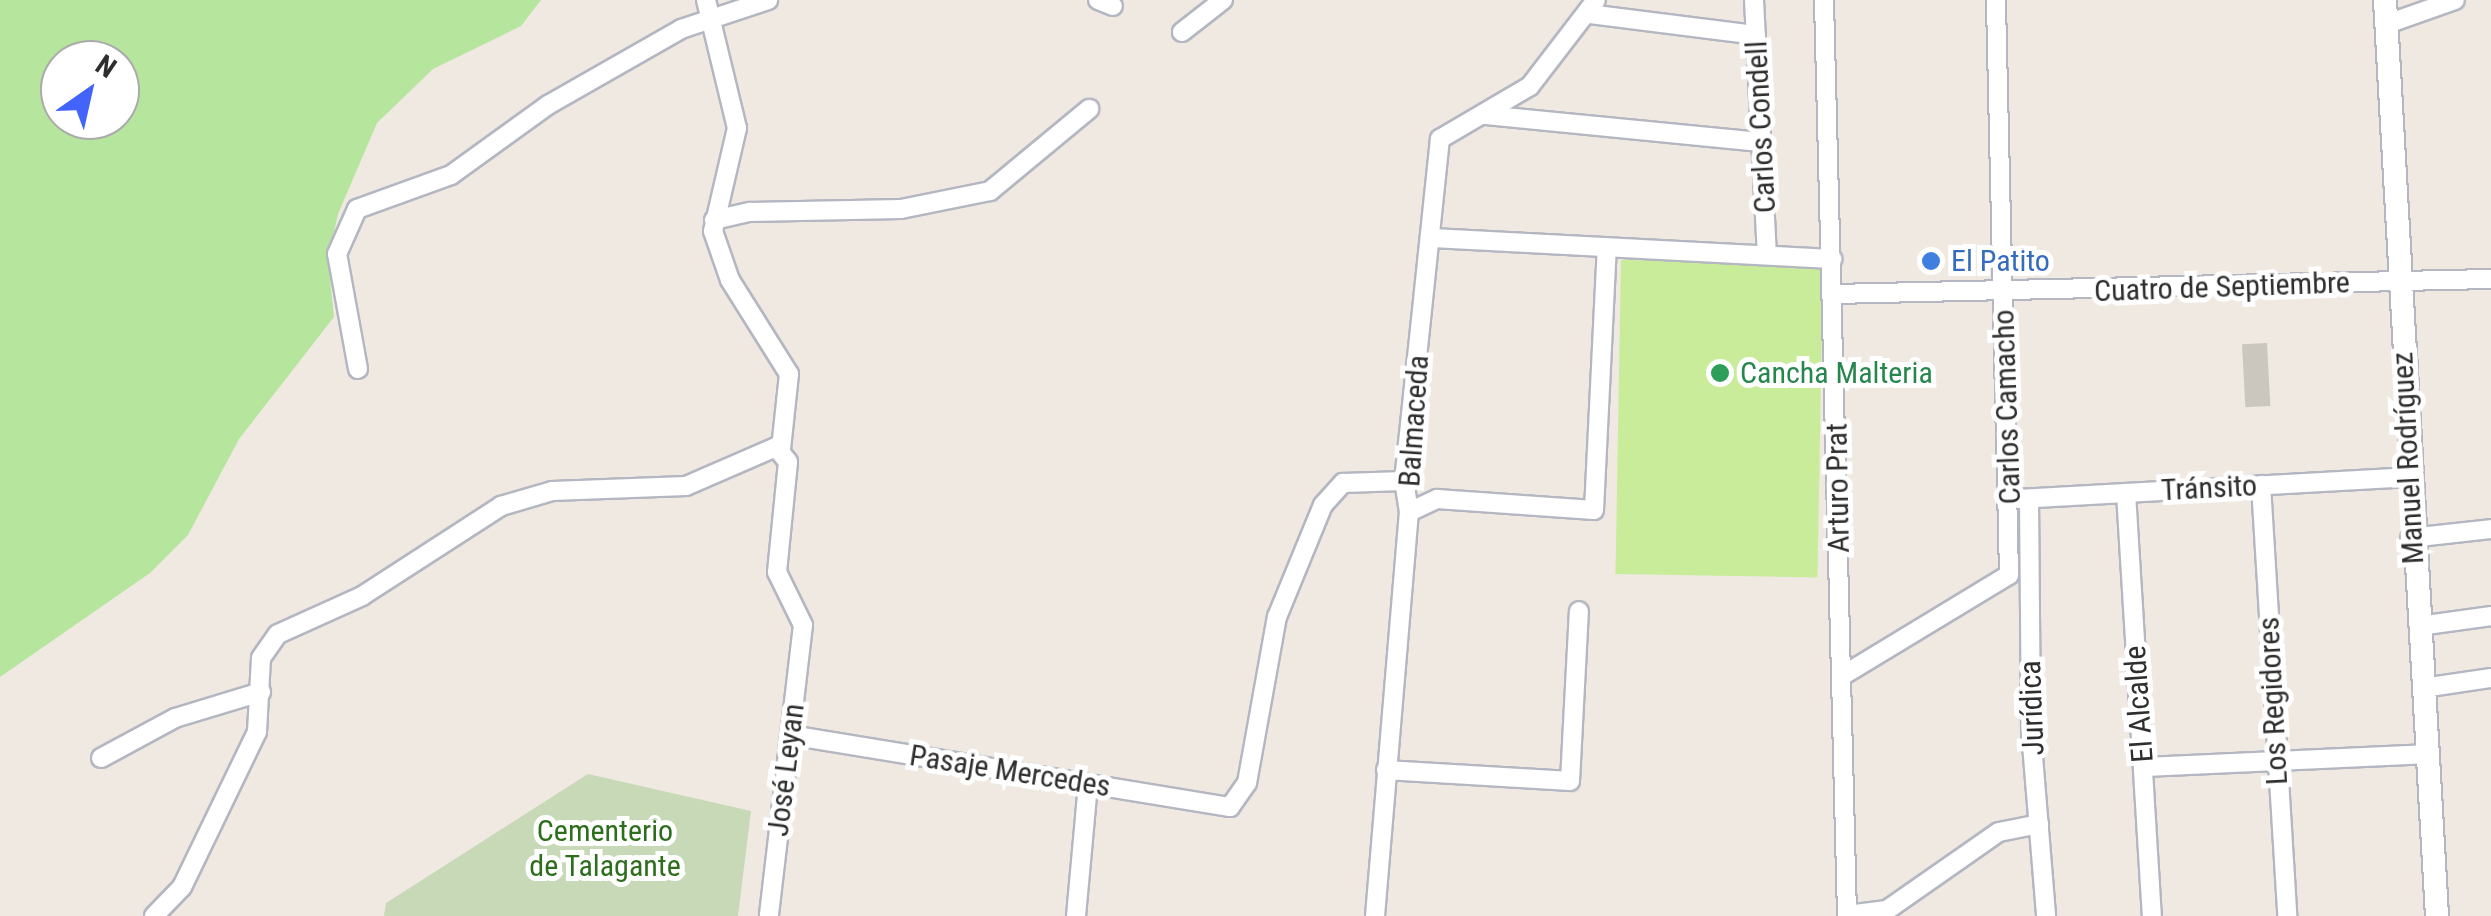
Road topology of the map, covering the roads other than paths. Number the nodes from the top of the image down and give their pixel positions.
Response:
1 (768, 0) edge
2 (1222, 0) edge
3 (1754, 0) edge
4 (1824, 0) edge
5 (1996, 0) edge
6 (2455, 0) edge
7 (1593, 7) edge
8 (708, 9) edge
9 (2386, 12) edge
10 (1182, 32) dead end
11 (1756, 34) junction
12 (1089, 109) dead end
13 (1485, 115) junction
14 (1762, 142) junction
15 (714, 220) junction
16 (1432, 238) junction
17 (1607, 247) junction
18 (1767, 255) junction
19 (1832, 259) junction
20 (2491, 279) edge
21 (2400, 282) junction
22 (1833, 294) junction
23 (2003, 294) junction
24 (358, 369) dead end
25 (782, 449) junction
26 (2407, 476) junction
27 (1404, 481) junction
28 (2261, 485) junction
29 (2126, 493) junction
30 (2020, 499) junction
31 (1409, 512) junction
32 (2491, 529) edge
33 (2410, 538) junction
34 (1579, 611) dead end
35 (2491, 616) edge
36 (2419, 626) junction
37 (1842, 676) junction
38 (2491, 678) edge
39 (2423, 688) junction
40 (260, 692) junction
41 (790, 735) junction
42 (2427, 754) junction
43 (100, 758) dead end
44 (2276, 761) junction
45 (2143, 766) junction
46 (1386, 770) junction
47 (1088, 784) junction
48 (2039, 824) junction
49 (1847, 915) edge
50 (154, 916) edge
51 (769, 916) edge
52 (1076, 916) edge
53 (1375, 916) edge
54 (2046, 916) edge
55 (2152, 916) edge
56 (2287, 916) edge
57 (2437, 916) edge

1 - 8 street
2 - 10 street
3 - 11 street, Carlos Condell
4 - 19 street, Arturo Prat
5 - 23 street, Carlos Camacho
6 - 9 street
7 - 11 street
7 - 13 street, Balmaceda
8 - 15 street
8 - 24 street
9 - 21 street, Manuel Rodríguez
11 - 14 street, Carlos Condell
12 - 15 street
13 - 14 street
13 - 16 street, Balmaceda
14 - 18 street, Carlos Condell
15 - 25 street
16 - 17 street
16 - 27 street, Balmaceda
17 - 18 street
17 - 31 street
18 - 19 street
19 - 22 street, Arturo Prat
20 - 21 street, Cuatro de Septiembre
21 - 23 street, Cuatro de Septiembre
21 - 26 street, Manuel Rodríguez
22 - 23 street, Cuatro de Septiembre
22 - 37 street, Arturo Prat
23 - 30 street, Carlos Camacho
25 - 40 street
25 - 41 street, José Leyan
26 - 28 street, Tránsito
26 - 33 street, Manuel Rodríguez
27 - 31 street, Balmaceda
27 - 47 street, Pasaje Mercedes
28 - 29 street, Tránsito
28 - 44 street, Los Regidores
29 - 30 street, Tránsito
29 - 45 street, El Alcalde
30 - 37 street, Carlos Camacho
30 - 48 street, Jurídica
31 - 46 street, Balmaceda
32 - 33 street
33 - 36 street, Manuel Rodríguez
34 - 46 street
35 - 36 street
36 - 39 street, Manuel Rodríguez
37 - 49 street, Arturo Prat
38 - 39 street
39 - 42 street, Manuel Rodríguez
40 - 43 street
40 - 50 street
41 - 47 street, Pasaje Mercedes
41 - 51 street, José Leyan
42 - 44 street
42 - 57 street, Manuel Rodríguez
44 - 45 street
44 - 56 street, Los Regidores
45 - 55 street, El Alcalde
46 - 53 street, Balmaceda
47 - 52 street
48 - 49 street
48 - 54 street, Jurídica

